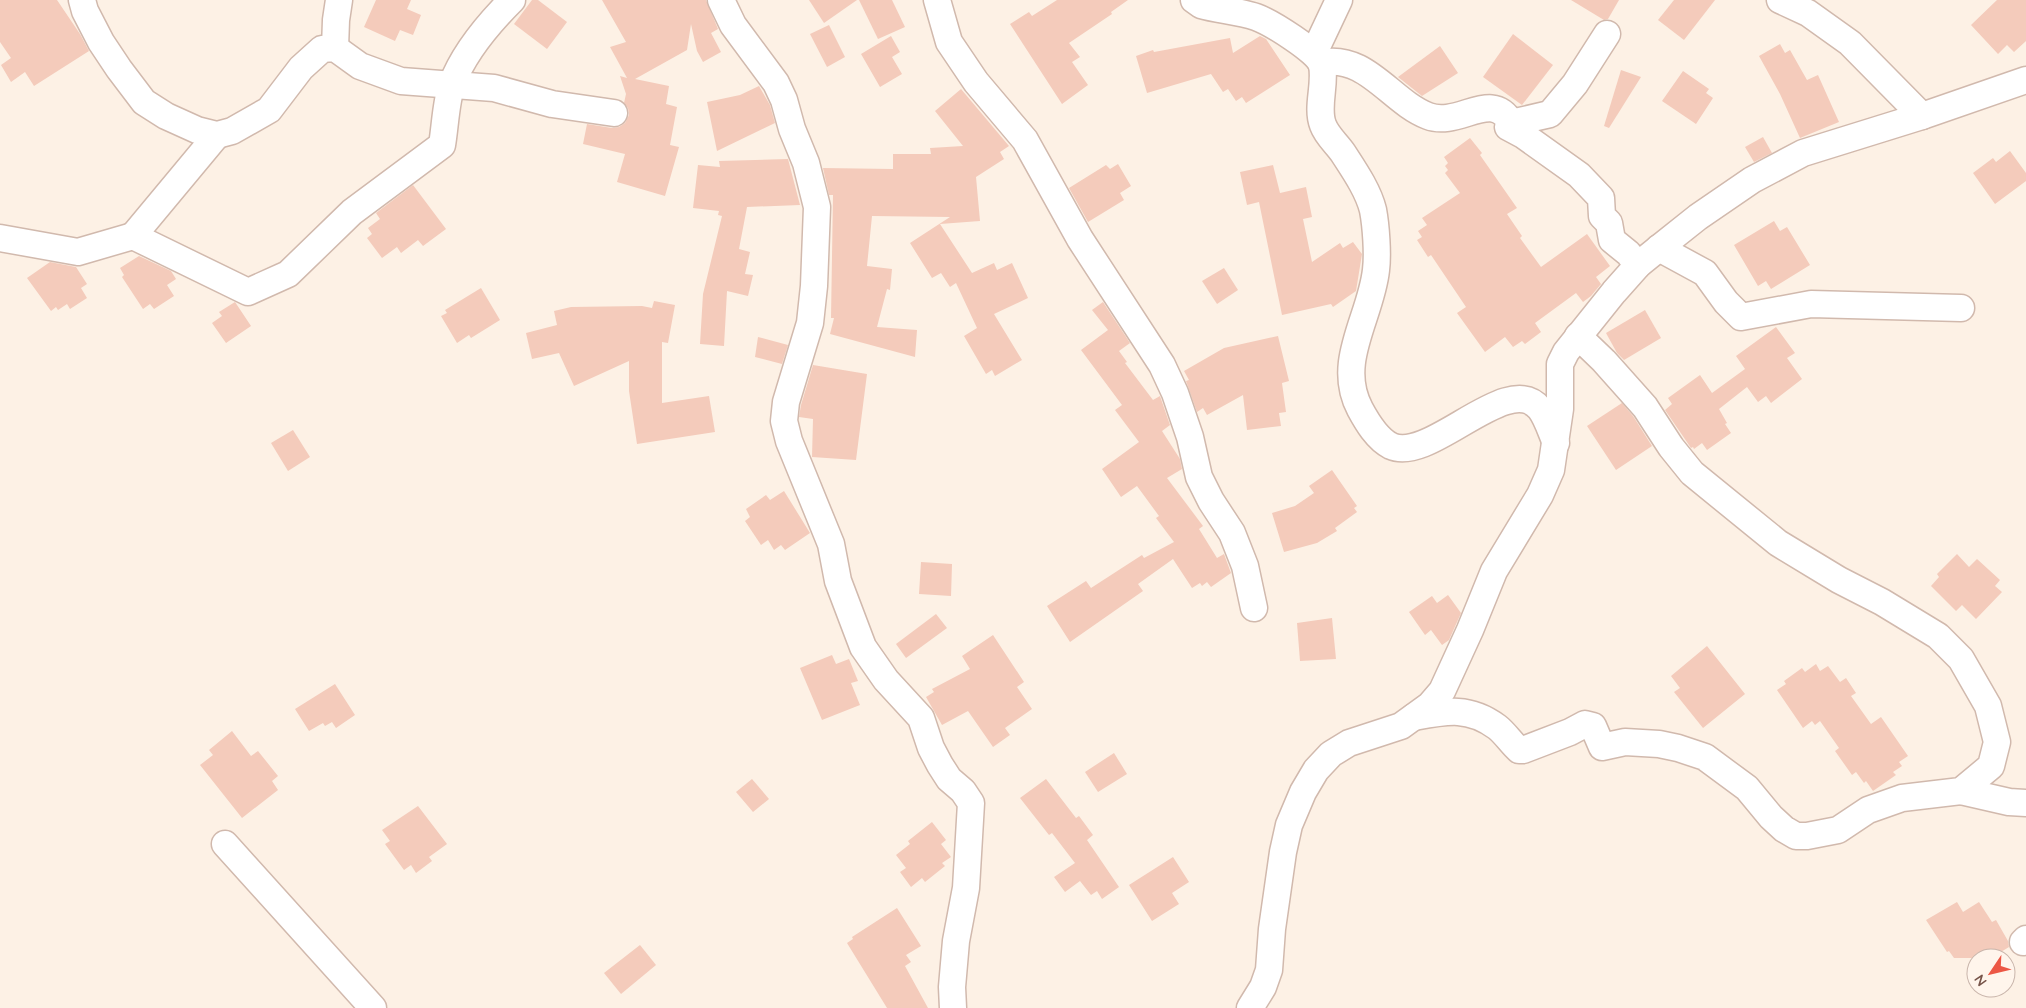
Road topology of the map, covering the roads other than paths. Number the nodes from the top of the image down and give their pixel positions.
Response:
1 (82, 0) edge
2 (338, 0) edge
3 (512, 0) edge
4 (721, 0) edge
5 (938, 0) edge
6 (1194, 0) edge
7 (1339, 0) edge
8 (1780, 0) edge
9 (1607, 34) dead end
10 (335, 48) junction
11 (1318, 58) junction
12 (2026, 80) edge
13 (452, 85) junction
14 (614, 113) dead end
15 (1922, 116) junction
16 (1511, 123) junction
17 (217, 135) junction
18 (133, 236) junction
19 (0, 238) edge
20 (1659, 248) junction
21 (1638, 265) junction
22 (1961, 308) dead end
23 (1578, 336) junction
24 (1556, 443) junction
25 (1254, 608) dead end
26 (1414, 717) junction
27 (1961, 791) junction
28 (2026, 803) edge
29 (224, 844) dead end
30 (373, 1008) edge
31 (953, 1008) edge
32 (1250, 1008) edge

1 - 17 street
2 - 10 street
3 - 13 street
4 - 31 street
5 - 25 street
6 - 11 street
7 - 11 street
8 - 15 street
9 - 16 street
10 - 13 street
10 - 17 street
11 - 16 street
11 - 24 street
12 - 15 street
13 - 14 street
13 - 18 street
15 - 20 street
16 - 21 street
17 - 18 street
18 - 19 street
20 - 21 street
20 - 22 street
21 - 23 street
23 - 24 street
23 - 27 street
24 - 26 street
26 - 27 street
26 - 32 street
27 - 28 street
29 - 30 street

